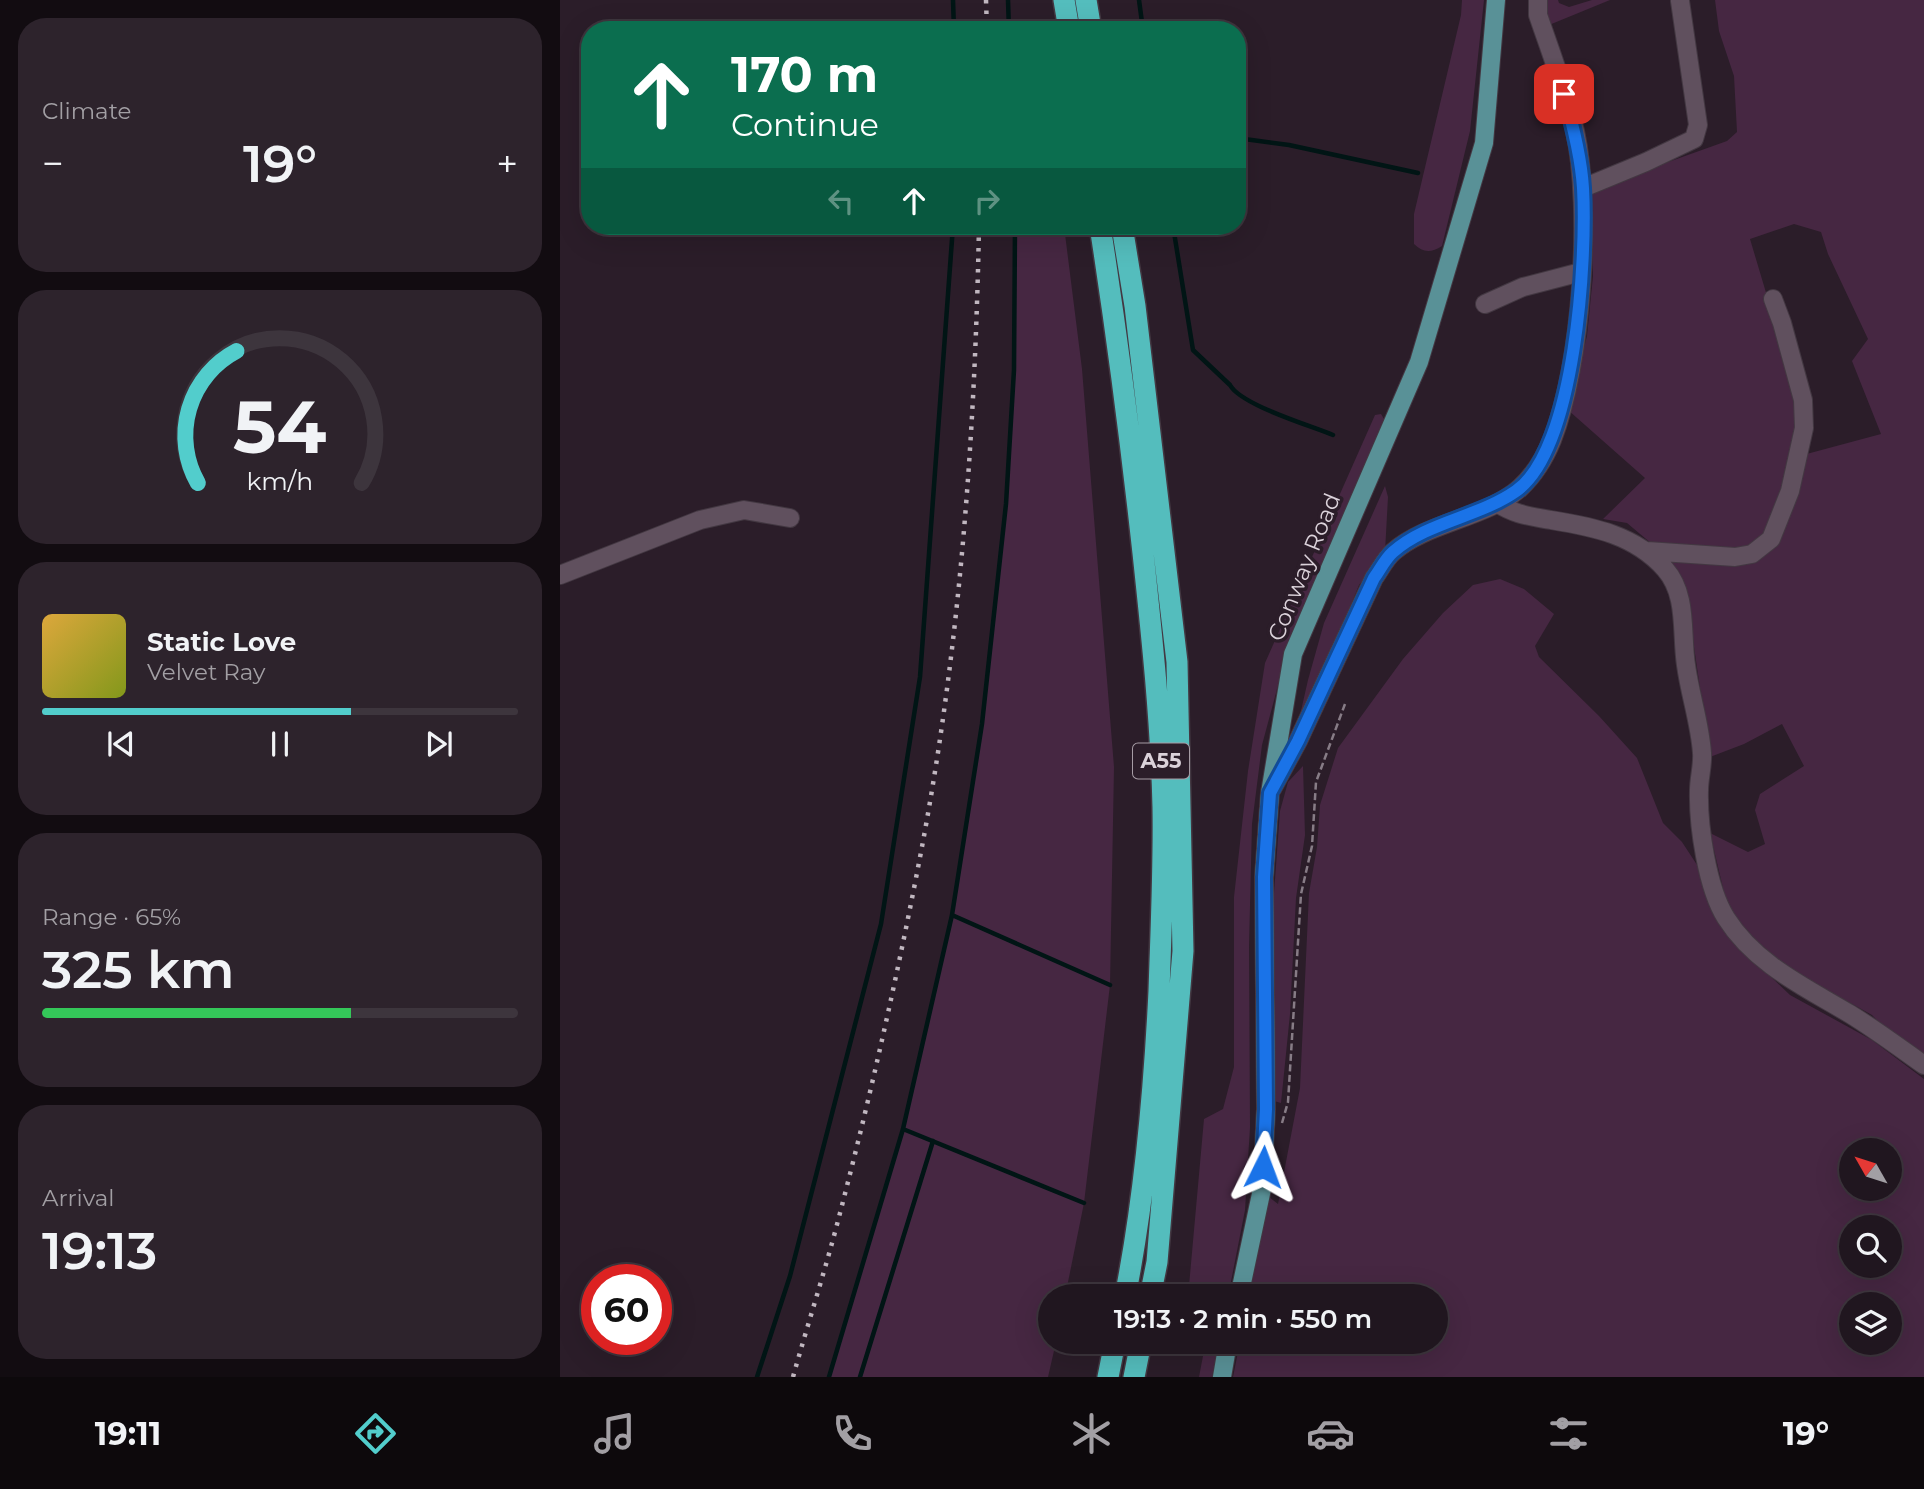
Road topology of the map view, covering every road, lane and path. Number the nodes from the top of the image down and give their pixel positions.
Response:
1 (1064, 0) edge
2 (1086, 0) edge
3 (1496, 0) edge
4 (1538, 0) edge
5 (1681, 1) edge
6 (1068, 21) edge
7 (1090, 21) edge
8 (1583, 188) junction
9 (1101, 235) edge
10 (1123, 235) edge
11 (1581, 272) junction
12 (1773, 299) dead end
13 (1485, 304) dead end
14 (1497, 503) junction
15 (790, 518) dead end
16 (1647, 551) junction
17 (560, 575) edge
18 (1345, 704) dead end
19 (1270, 793) junction
20 (1924, 1065) edge
21 (1282, 1125) dead end
22 (1127, 1284) edge
23 (1153, 1284) edge
24 (1242, 1284) edge
25 (1113, 1354) edge
26 (1139, 1354) edge
27 (1226, 1354) edge
28 (1108, 1377) edge
29 (1134, 1377) edge
30 (1222, 1377) edge

1 - 6 highway
2 - 7 highway
3 - 19 main road, Conway Road
4 - 8 street
5 - 8 street
8 - 11 street
9 - 22 highway, A55
10 - 23 highway, A55
11 - 13 street
11 - 14 street
12 - 16 street
14 - 16 street
14 - 19 street
15 - 17 street
16 - 20 street
18 - 21 path
19 - 24 main road, Conway Road
25 - 28 highway
26 - 29 highway
27 - 30 main road

